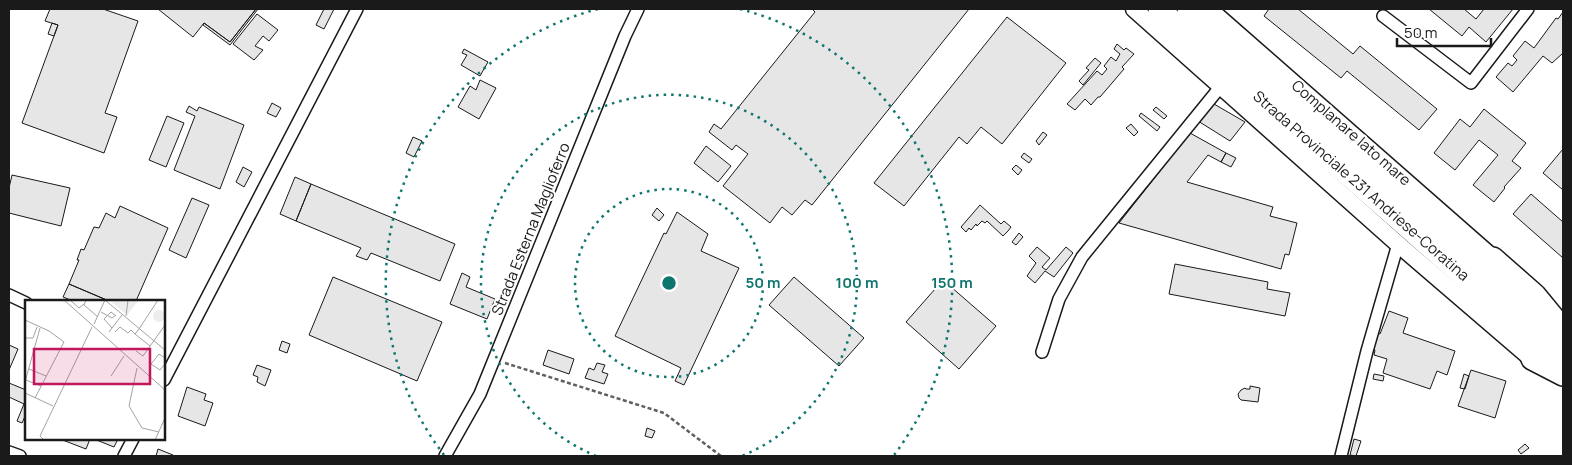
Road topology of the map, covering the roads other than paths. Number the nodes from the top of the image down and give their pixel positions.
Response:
1 (357, 9) edge
2 (638, 9) edge
3 (1134, 9) edge
4 (1159, 9) edge
5 (1188, 9) edge
6 (1209, 9) edge
7 (1528, 9) edge
8 (1383, 16) dead end
9 (1221, 86) junction
10 (1398, 244) junction
11 (1494, 258) joint
12 (9, 295) edge
13 (25, 303) edge
14 (1563, 329) edge
15 (1563, 344) edge
16 (1042, 352) dead end
17 (1532, 359) joint
18 (1563, 364) edge
19 (167, 366) edge
20 (1563, 375) edge
21 (132, 440) edge
22 (9, 452) edge
23 (20, 456) edge
24 (124, 456) edge
25 (445, 456) edge
26 (1341, 456) edge

1 - 19 street
2 - 25 street, Strada Esterna Maglioferro
3 - 9 street
4 - 18 highway, Strada Provinciale 231 Andriese-Coratina
5 - 15 highway, Strada Provinciale 231 Andriese-Coratina
6 - 11 street, Complanare lato mare
7 - 8 street
9 - 10 street
9 - 16 street
10 - 17 street
10 - 26 street
11 - 14 highway
12 - 13 street
17 - 20 highway
21 - 24 street
22 - 23 street

